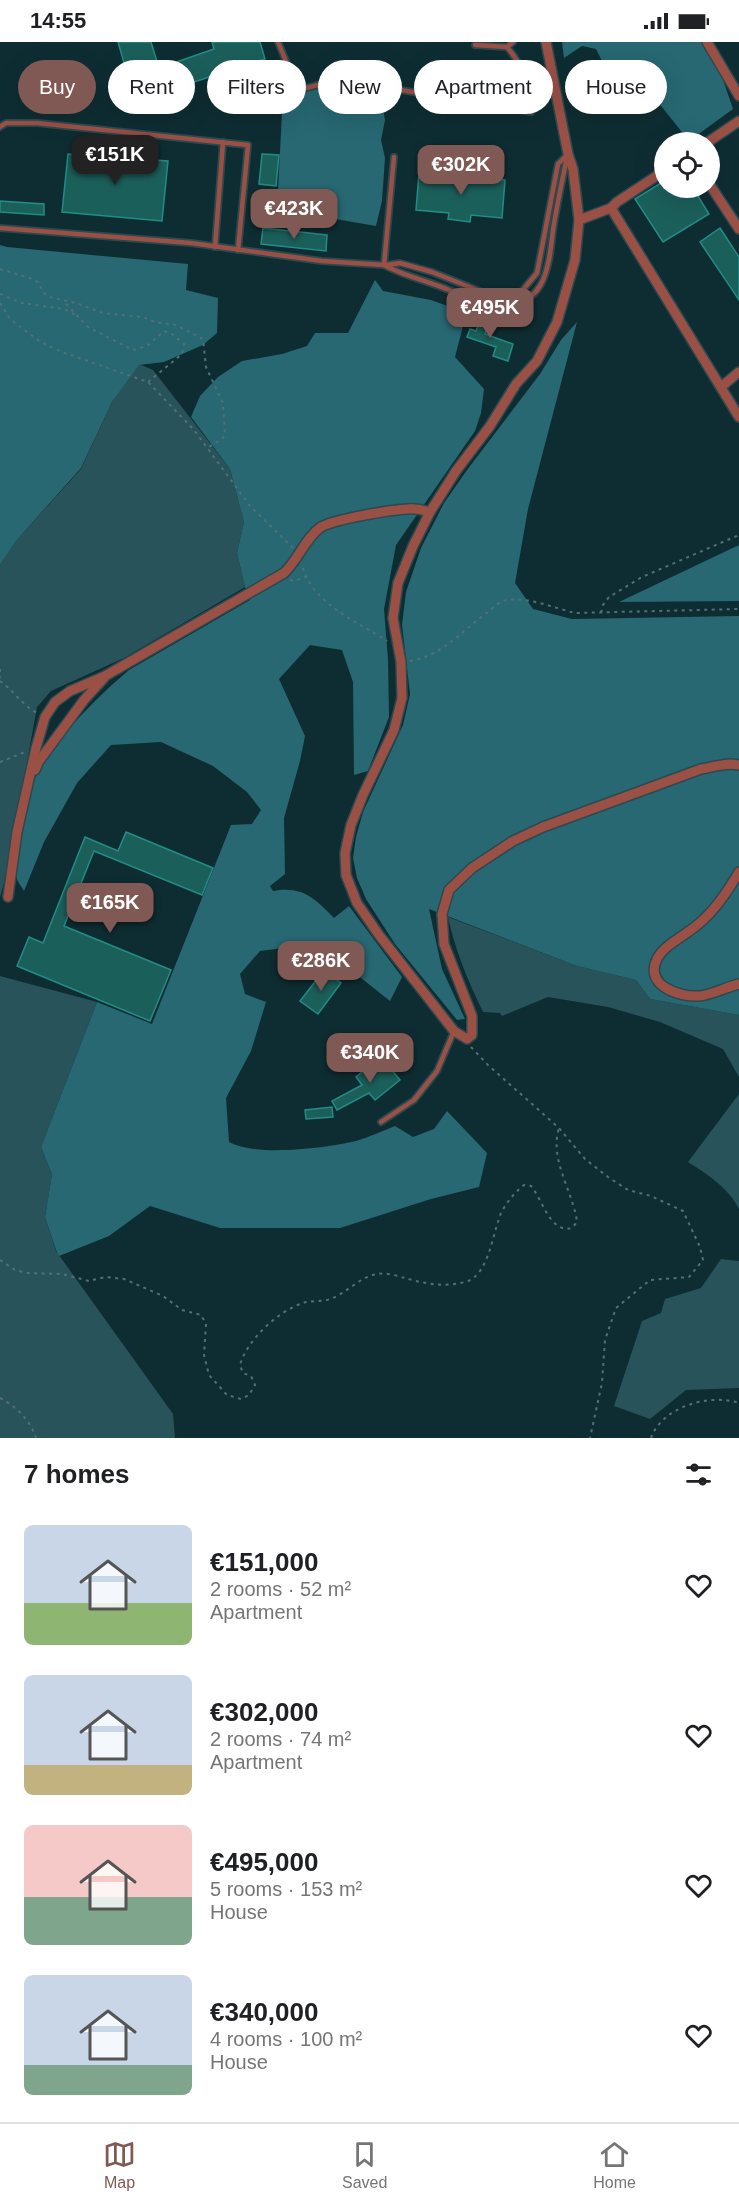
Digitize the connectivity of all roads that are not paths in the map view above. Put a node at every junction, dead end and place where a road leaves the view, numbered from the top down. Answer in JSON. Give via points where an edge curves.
{"nodes":[{"id":1,"x":278,"y":42,"type":"edge"},
{"id":2,"x":513,"y":42,"type":"edge"},
{"id":3,"x":546,"y":42,"type":"edge"},
{"id":4,"x":707,"y":42,"type":"edge"},
{"id":5,"x":475,"y":45,"type":"dead end"},
{"id":6,"x":507,"y":48,"type":"junction"},
{"id":7,"x":739,"y":96,"type":"edge"},
{"id":8,"x":739,"y":121,"type":"edge"},
{"id":9,"x":0,"y":127,"type":"edge"},
{"id":10,"x":720,"y":134,"type":"edge"},
{"id":11,"x":224,"y":142,"type":"junction"},
{"id":12,"x":568,"y":154,"type":"junction"},
{"id":13,"x":394,"y":157,"type":"dead end"},
{"id":14,"x":654,"y":178,"type":"edge"},
{"id":15,"x":719,"y":198,"type":"edge"},
{"id":16,"x":612,"y":208,"type":"junction"},
{"id":17,"x":579,"y":220,"type":"junction"},
{"id":18,"x":0,"y":228,"type":"edge"},
{"id":19,"x":739,"y":229,"type":"edge"},
{"id":20,"x":215,"y":247,"type":"junction"},
{"id":21,"x":238,"y":250,"type":"junction"},
{"id":22,"x":384,"y":265,"type":"junction"},
{"id":23,"x":492,"y":296,"type":"junction"},
{"id":24,"x":491,"y":304,"type":"junction"},
{"id":25,"x":739,"y":372,"type":"edge"},
{"id":26,"x":721,"y":387,"type":"junction"},
{"id":27,"x":739,"y":417,"type":"edge"},
{"id":28,"x":430,"y":512,"type":"junction"},
{"id":29,"x":105,"y":676,"type":"junction"},
{"id":30,"x":739,"y":765,"type":"edge"},
{"id":31,"x":29,"y":782,"type":"junction"},
{"id":32,"x":739,"y":872,"type":"edge"},
{"id":33,"x":8,"y":897,"type":"dead end"},
{"id":34,"x":739,"y":984,"type":"edge"},
{"id":35,"x":454,"y":1031,"type":"junction"},
{"id":36,"x":381,"y":1122,"type":"dead end"}],
"edges":[{"from":1,"to":6,"type":"lane","via":[[298,90],[369,69],[395,88],[531,112],[526,76]]},
{"from":2,"to":6,"type":"lane"},
{"from":3,"to":12,"type":"street"},
{"from":4,"to":7,"type":"street"},
{"from":5,"to":6,"type":"lane"},
{"from":8,"to":10,"type":"street"},
{"from":9,"to":11,"type":"lane","via":[[6,123],[37,123]]},
{"from":11,"to":20,"type":"lane"},
{"from":11,"to":21,"type":"lane","via":[[248,145]]},
{"from":12,"to":17,"type":"street"},
{"from":12,"to":23,"type":"lane","via":[[558,164],[537,273],[522,291],[511,296]]},
{"from":12,"to":24,"type":"lane","via":[[543,282],[520,302]]},
{"from":13,"to":22,"type":"lane"},
{"from":14,"to":16,"type":"street"},
{"from":15,"to":19,"type":"street"},
{"from":16,"to":17,"type":"street"},
{"from":16,"to":26,"type":"street"},
{"from":17,"to":28,"type":"street","via":[[574,260],[557,322],[537,361],[516,384]]},
{"from":18,"to":20,"type":"lane"},
{"from":20,"to":21,"type":"lane"},
{"from":21,"to":22,"type":"lane"},
{"from":22,"to":23,"type":"lane","via":[[400,263],[432,272]]},
{"from":22,"to":24,"type":"lane"},
{"from":23,"to":24,"type":"lane"},
{"from":25,"to":26,"type":"street"},
{"from":26,"to":27,"type":"street"},
{"from":28,"to":29,"type":"street","via":[[409,508],[322,527],[284,573]]},
{"from":28,"to":35,"type":"street","via":[[398,583],[393,618],[401,662],[402,698],[394,730],[351,825],[345,853],[346,875],[368,919]]},
{"from":29,"to":31,"type":"street","via":[[39,761]]},
{"from":29,"to":31,"type":"street","via":[[55,702],[45,717]]},
{"from":30,"to":35,"type":"street","via":[[701,770],[543,827],[472,868],[449,890],[442,914],[444,944],[472,1016],[472,1035],[467,1039]]},
{"from":31,"to":33,"type":"street"},
{"from":32,"to":34,"type":"street","via":[[714,909],[666,949],[653,970],[660,986],[687,995],[705,995]]},
{"from":35,"to":36,"type":"lane","via":[[436,1071],[414,1100]]}]}
